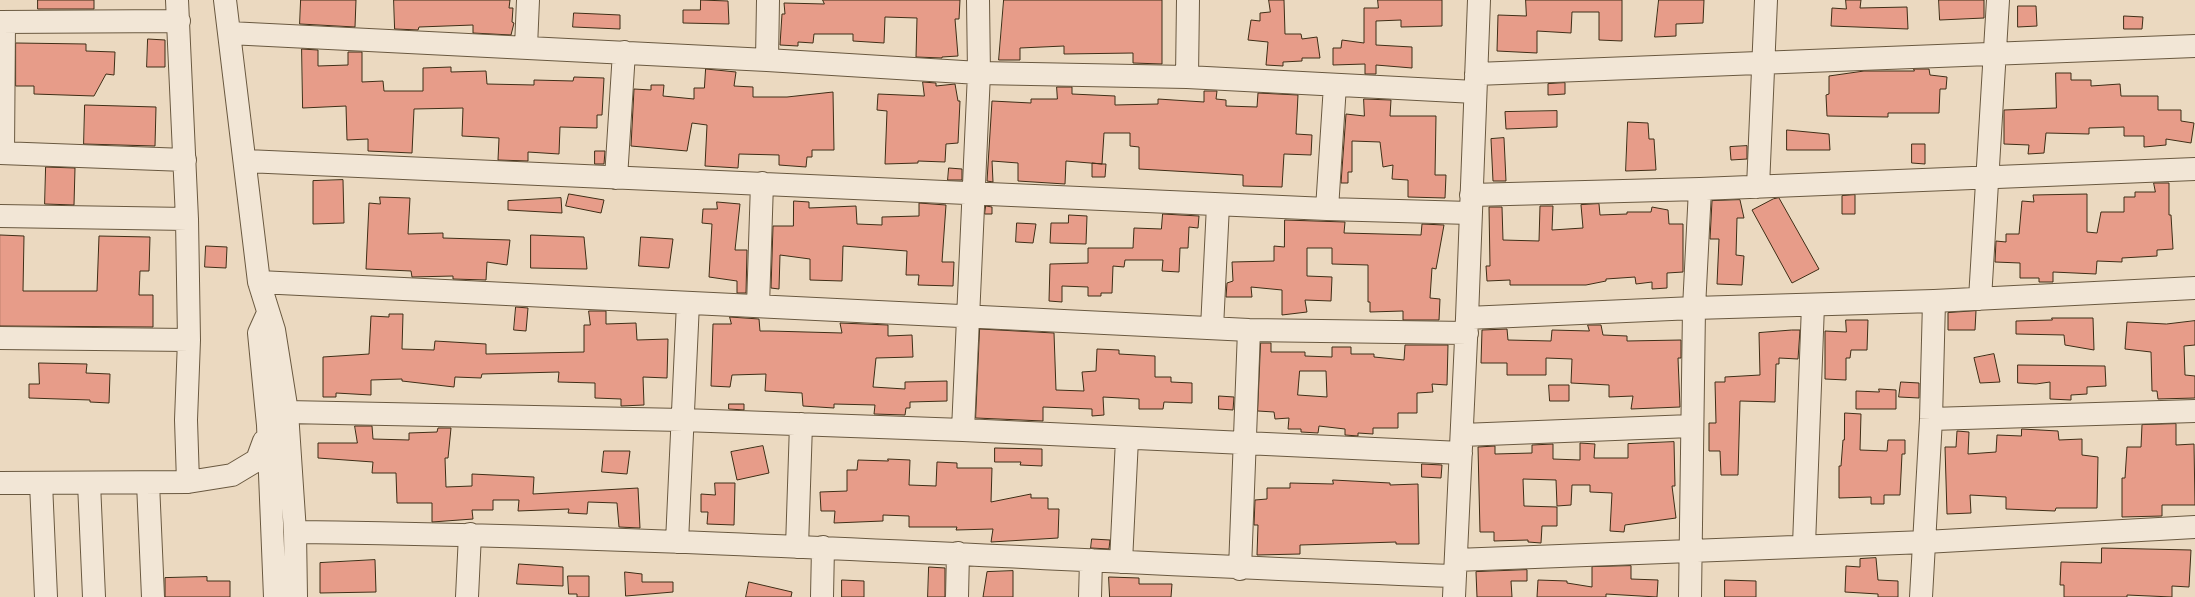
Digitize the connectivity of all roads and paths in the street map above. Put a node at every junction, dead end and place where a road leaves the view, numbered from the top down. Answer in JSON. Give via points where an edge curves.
{"nodes":[{"id":1,"x":177,"y":0,"type":"edge"},
{"id":2,"x":225,"y":0,"type":"edge"},
{"id":3,"x":528,"y":0,"type":"edge"},
{"id":4,"x":768,"y":0,"type":"edge"},
{"id":5,"x":978,"y":0,"type":"edge"},
{"id":6,"x":1188,"y":0,"type":"edge"},
{"id":7,"x":1479,"y":0,"type":"edge"},
{"id":8,"x":1766,"y":0,"type":"edge"},
{"id":9,"x":1998,"y":0,"type":"edge"},
{"id":10,"x":179,"y":21,"type":"junction"},
{"id":11,"x":2,"y":23,"type":"edge"},
{"id":12,"x":229,"y":33,"type":"junction"},
{"id":13,"x":2195,"y":46,"type":"edge"},
{"id":14,"x":526,"y":47,"type":"junction"},
{"id":15,"x":624,"y":52,"type":"junction"},
{"id":16,"x":1996,"y":54,"type":"junction"},
{"id":17,"x":767,"y":60,"type":"junction"},
{"id":18,"x":1764,"y":62,"type":"junction"},
{"id":19,"x":979,"y":73,"type":"junction"},
{"id":20,"x":1187,"y":77,"type":"junction"},
{"id":21,"x":1476,"y":83,"type":"junction"},
{"id":22,"x":1335,"y":85,"type":"junction"},
{"id":23,"x":2,"y":153,"type":"edge"},
{"id":24,"x":185,"y":160,"type":"junction"},
{"id":25,"x":246,"y":161,"type":"junction"},
{"id":26,"x":2195,"y":169,"type":"edge"},
{"id":27,"x":616,"y":178,"type":"junction"},
{"id":28,"x":1988,"y":178,"type":"junction"},
{"id":29,"x":762,"y":183,"type":"junction"},
{"id":30,"x":1758,"y":187,"type":"junction"},
{"id":31,"x":1700,"y":189,"type":"junction"},
{"id":32,"x":973,"y":194,"type":"junction"},
{"id":33,"x":1470,"y":204,"type":"junction"},
{"id":34,"x":1218,"y":205,"type":"junction"},
{"id":35,"x":1327,"y":209,"type":"junction"},
{"id":36,"x":0,"y":216,"type":"edge"},
{"id":37,"x":187,"y":219,"type":"junction"},
{"id":38,"x":259,"y":282,"type":"junction"},
{"id":39,"x":2195,"y":288,"type":"edge"},
{"id":40,"x":1980,"y":299,"type":"junction"},
{"id":41,"x":1934,"y":301,"type":"junction"},
{"id":42,"x":688,"y":303,"type":"junction"},
{"id":43,"x":1813,"y":305,"type":"junction"},
{"id":44,"x":758,"y":306,"type":"junction"},
{"id":45,"x":1694,"y":308,"type":"junction"},
{"id":46,"x":268,"y":313,"type":"junction"},
{"id":47,"x":968,"y":316,"type":"junction"},
{"id":48,"x":1467,"y":326,"type":"junction"},
{"id":49,"x":1212,"y":328,"type":"junction"},
{"id":50,"x":1249,"y":330,"type":"junction"},
{"id":51,"x":0,"y":338,"type":"edge"},
{"id":52,"x":189,"y":340,"type":"junction"},
{"id":53,"x":2195,"y":411,"type":"edge"},
{"id":54,"x":286,"y":412,"type":"junction"},
{"id":55,"x":1931,"y":419,"type":"junction"},
{"id":56,"x":683,"y":420,"type":"junction"},
{"id":57,"x":801,"y":424,"type":"junction"},
{"id":58,"x":1691,"y":426,"type":"junction"},
{"id":59,"x":963,"y":430,"type":"junction"},
{"id":60,"x":279,"y":438,"type":"junction"},
{"id":61,"x":1127,"y":439,"type":"junction"},
{"id":62,"x":1245,"y":444,"type":"junction"},
{"id":63,"x":1462,"y":444,"type":"junction"},
{"id":64,"x":188,"y":482,"type":"junction"},
{"id":65,"x":0,"y":483,"type":"edge"},
{"id":66,"x":41,"y":483,"type":"junction"},
{"id":67,"x":88,"y":483,"type":"junction"},
{"id":68,"x":148,"y":483,"type":"junction"},
{"id":69,"x":2195,"y":526,"type":"edge"},
{"id":70,"x":295,"y":532,"type":"junction"},
{"id":71,"x":470,"y":534,"type":"junction"},
{"id":72,"x":677,"y":542,"type":"junction"},
{"id":73,"x":1925,"y":542,"type":"junction"},
{"id":74,"x":1804,"y":545,"type":"junction"},
{"id":75,"x":797,"y":547,"type":"junction"},
{"id":76,"x":823,"y":548,"type":"junction"},
{"id":77,"x":1690,"y":552,"type":"junction"},
{"id":78,"x":958,"y":553,"type":"junction"},
{"id":79,"x":1091,"y":560,"type":"junction"},
{"id":80,"x":1121,"y":562,"type":"junction"},
{"id":81,"x":1240,"y":568,"type":"junction"},
{"id":82,"x":1455,"y":578,"type":"edge"},
{"id":83,"x":46,"y":597,"type":"edge"},
{"id":84,"x":94,"y":597,"type":"edge"},
{"id":85,"x":153,"y":597,"type":"edge"},
{"id":86,"x":275,"y":597,"type":"edge"},
{"id":87,"x":296,"y":597,"type":"edge"},
{"id":88,"x":467,"y":597,"type":"edge"},
{"id":89,"x":822,"y":597,"type":"edge"},
{"id":90,"x":957,"y":597,"type":"edge"},
{"id":91,"x":1090,"y":597,"type":"edge"},
{"id":92,"x":1690,"y":597,"type":"edge"},
{"id":93,"x":1921,"y":597,"type":"edge"}],
"edges":[{"from":1,"to":10,"type":"street"},
{"from":2,"to":12,"type":"street"},
{"from":3,"to":14,"type":"street"},
{"from":4,"to":17,"type":"street"},
{"from":5,"to":19,"type":"street"},
{"from":6,"to":20,"type":"street"},
{"from":7,"to":21,"type":"street"},
{"from":8,"to":18,"type":"street"},
{"from":9,"to":16,"type":"street"},
{"from":10,"to":11,"type":"street"},
{"from":10,"to":24,"type":"street"},
{"from":11,"to":23,"type":"street"},
{"from":12,"to":14,"type":"street"},
{"from":12,"to":25,"type":"street"},
{"from":13,"to":16,"type":"street"},
{"from":14,"to":15,"type":"street"},
{"from":15,"to":17,"type":"street"},
{"from":15,"to":27,"type":"street"},
{"from":16,"to":18,"type":"street"},
{"from":16,"to":28,"type":"street"},
{"from":17,"to":19,"type":"street"},
{"from":18,"to":21,"type":"street"},
{"from":18,"to":30,"type":"street"},
{"from":19,"to":20,"type":"street"},
{"from":19,"to":32,"type":"street"},
{"from":20,"to":22,"type":"street"},
{"from":21,"to":22,"type":"street"},
{"from":21,"to":33,"type":"street"},
{"from":22,"to":35,"type":"street"},
{"from":23,"to":24,"type":"street"},
{"from":24,"to":37,"type":"street"},
{"from":25,"to":27,"type":"street"},
{"from":25,"to":38,"type":"street"},
{"from":26,"to":28,"type":"street"},
{"from":27,"to":29,"type":"street"},
{"from":28,"to":30,"type":"street"},
{"from":28,"to":40,"type":"street"},
{"from":29,"to":32,"type":"street"},
{"from":29,"to":44,"type":"street"},
{"from":30,"to":31,"type":"street"},
{"from":31,"to":33,"type":"street"},
{"from":31,"to":45,"type":"street"},
{"from":32,"to":34,"type":"street"},
{"from":32,"to":47,"type":"street"},
{"from":33,"to":35,"type":"street"},
{"from":33,"to":48,"type":"street"},
{"from":34,"to":35,"type":"street"},
{"from":34,"to":49,"type":"street"},
{"from":36,"to":37,"type":"street"},
{"from":37,"to":52,"type":"street"},
{"from":38,"to":42,"type":"street"},
{"from":38,"to":46,"type":"street"},
{"from":39,"to":40,"type":"street"},
{"from":40,"to":41,"type":"street"},
{"from":41,"to":43,"type":"street"},
{"from":41,"to":55,"type":"street"},
{"from":42,"to":44,"type":"street"},
{"from":42,"to":56,"type":"street"},
{"from":43,"to":45,"type":"street"},
{"from":43,"to":74,"type":"street"},
{"from":44,"to":47,"type":"street"},
{"from":45,"to":48,"type":"street"},
{"from":45,"to":58,"type":"street"},
{"from":46,"to":54,"type":"street","via":[[274,330]]},
{"from":46,"to":60,"type":"street","via":[[259,333]]},
{"from":47,"to":49,"type":"street"},
{"from":47,"to":59,"type":"street"},
{"from":48,"to":50,"type":"street"},
{"from":48,"to":63,"type":"street"},
{"from":49,"to":50,"type":"street"},
{"from":50,"to":62,"type":"street"},
{"from":51,"to":52,"type":"street"},
{"from":52,"to":64,"type":"street","via":[[186,420]]},
{"from":53,"to":55,"type":"street"},
{"from":54,"to":56,"type":"street"},
{"from":54,"to":60,"type":"street"},
{"from":55,"to":73,"type":"street"},
{"from":56,"to":57,"type":"street"},
{"from":56,"to":72,"type":"street"},
{"from":57,"to":59,"type":"street"},
{"from":57,"to":75,"type":"street"},
{"from":58,"to":63,"type":"street"},
{"from":58,"to":77,"type":"street"},
{"from":59,"to":61,"type":"street"},
{"from":60,"to":64,"type":"street","via":[[264,441],[257,460],[232,475]]},
{"from":60,"to":70,"type":"street"},
{"from":60,"to":86,"type":"street"},
{"from":61,"to":62,"type":"street"},
{"from":61,"to":80,"type":"street"},
{"from":62,"to":63,"type":"street"},
{"from":62,"to":81,"type":"street"},
{"from":63,"to":82,"type":"street"},
{"from":64,"to":68,"type":"street"},
{"from":65,"to":66,"type":"street"},
{"from":66,"to":67,"type":"street"},
{"from":66,"to":83,"type":"street"},
{"from":67,"to":68,"type":"street"},
{"from":67,"to":84,"type":"street"},
{"from":68,"to":85,"type":"street"},
{"from":69,"to":73,"type":"street"},
{"from":70,"to":71,"type":"street"},
{"from":70,"to":87,"type":"street"},
{"from":71,"to":72,"type":"street"},
{"from":71,"to":88,"type":"street"},
{"from":72,"to":75,"type":"street"},
{"from":73,"to":74,"type":"street"},
{"from":73,"to":93,"type":"street"},
{"from":74,"to":77,"type":"street"},
{"from":75,"to":76,"type":"street"},
{"from":76,"to":78,"type":"street"},
{"from":76,"to":89,"type":"street"},
{"from":77,"to":82,"type":"street"},
{"from":77,"to":92,"type":"street"},
{"from":78,"to":79,"type":"street"},
{"from":78,"to":90,"type":"street"},
{"from":79,"to":80,"type":"street"},
{"from":79,"to":91,"type":"street"},
{"from":80,"to":81,"type":"street"},
{"from":81,"to":82,"type":"street"}]}
